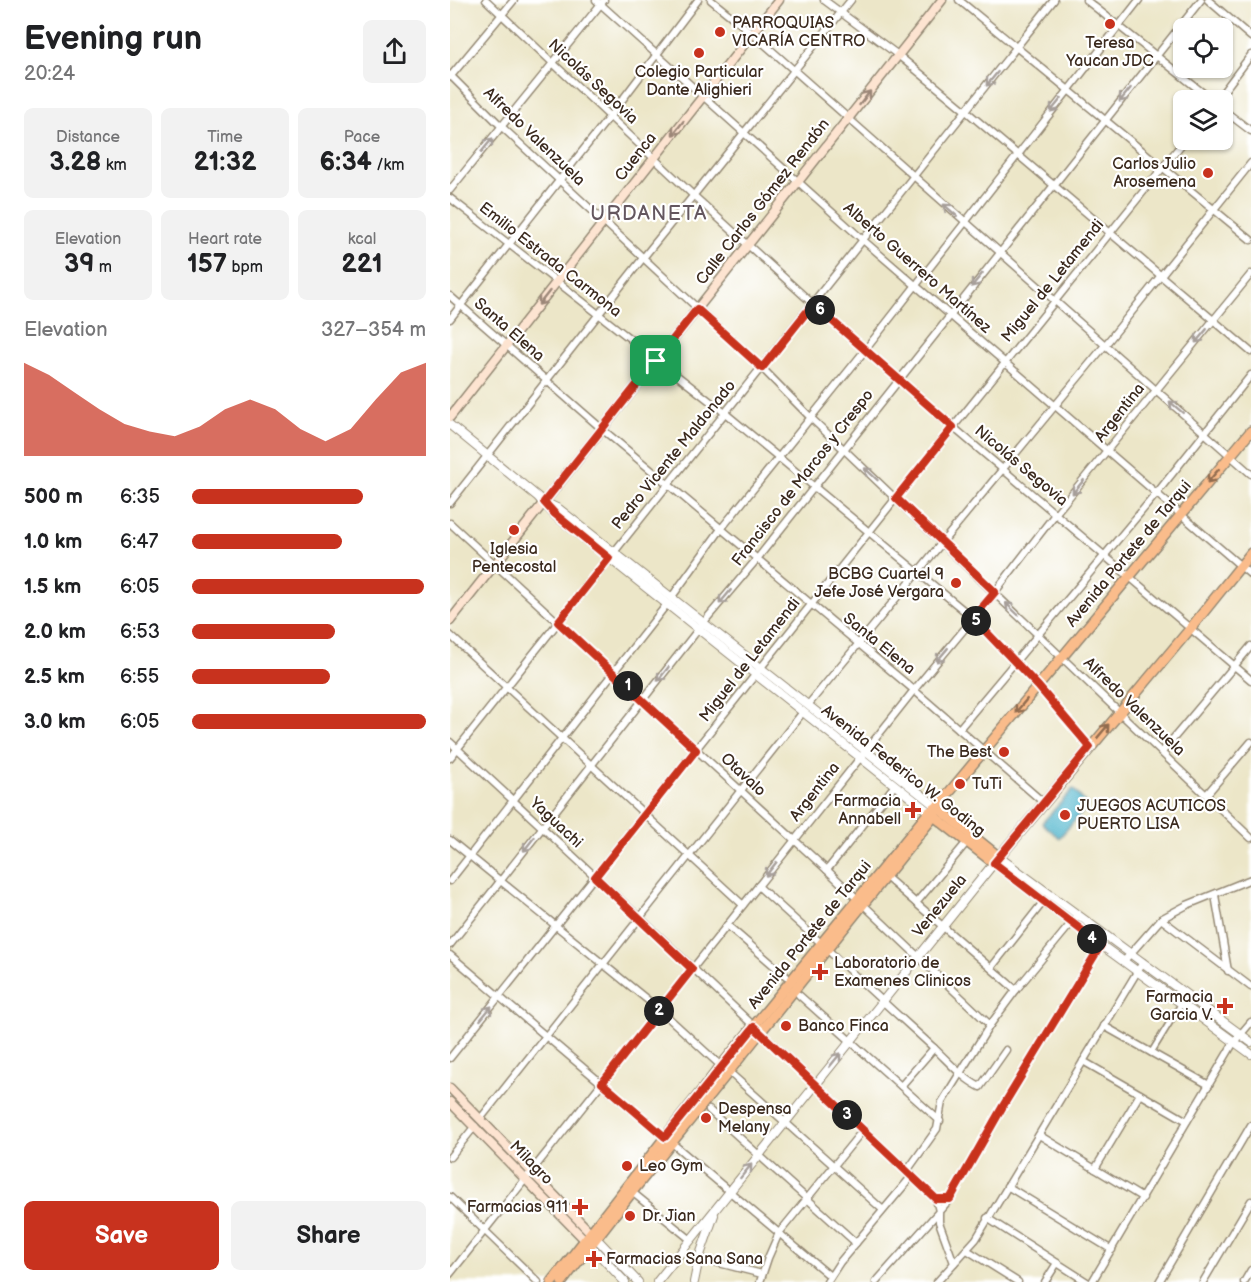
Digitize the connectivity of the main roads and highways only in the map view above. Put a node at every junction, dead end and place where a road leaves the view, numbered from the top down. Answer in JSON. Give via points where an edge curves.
{"nodes":[{"id":1,"x":779,"y":0,"type":"edge"},
{"id":2,"x":942,"y":0,"type":"edge"},
{"id":3,"x":450,"y":417,"type":"edge"},
{"id":4,"x":1251,"y":431,"type":"edge"},
{"id":5,"x":1251,"y":552,"type":"edge"},
{"id":6,"x":450,"y":621,"type":"edge"},
{"id":7,"x":933,"y":812,"type":"junction"},
{"id":8,"x":997,"y":860,"type":"junction"},
{"id":9,"x":861,"y":903,"type":"junction"},
{"id":10,"x":450,"y":1088,"type":"edge"},
{"id":11,"x":450,"y":1102,"type":"edge"},
{"id":12,"x":669,"y":1140,"type":"junction"},
{"id":13,"x":590,"y":1239,"type":"junction"},
{"id":14,"x":552,"y":1282,"type":"edge"},
{"id":15,"x":563,"y":1282,"type":"edge"}],
"edges":[{"from":1,"to":3,"type":"main road","name":"Cuenca","one_way":true},
{"from":6,"to":2,"type":"main road","name":"Calle Carlos Gómez Rendón","one_way":true},
{"from":4,"to":7,"type":"main road","name":"Avenida Portete de Tarqui","one_way":true},
{"from":8,"to":5,"type":"main road","name":"Venezuela","one_way":true},
{"from":7,"to":8,"type":"main road","name":"Avenida Federico W. Goding"},
{"from":7,"to":8,"type":"main road","name":"Avenida Federico W. Goding","via":[[967,842]]},
{"from":7,"to":9,"type":"main road","name":"Avenida Portete de Tarqui"},
{"from":7,"to":9,"type":"main road","name":"Avenida Portete de Tarqui","via":[[886,877]]},
{"from":9,"to":12,"type":"main road","name":"Avenida Portete de Tarqui"},
{"from":10,"to":13,"type":"main road","name":"Milagro","via":[[532,1170]]},
{"from":11,"to":13,"type":"main road","name":"Milagro"},
{"from":12,"to":13,"type":"main road","name":"Avenida Portete de Tarqui"},
{"from":12,"to":13,"type":"main road","name":"Avenida Portete de Tarqui","via":[[632,1192]]},
{"from":13,"to":14,"type":"main road","name":"Avenida Portete de Tarqui"},
{"from":13,"to":15,"type":"main road","name":"Avenida Portete de Tarqui"}]}
